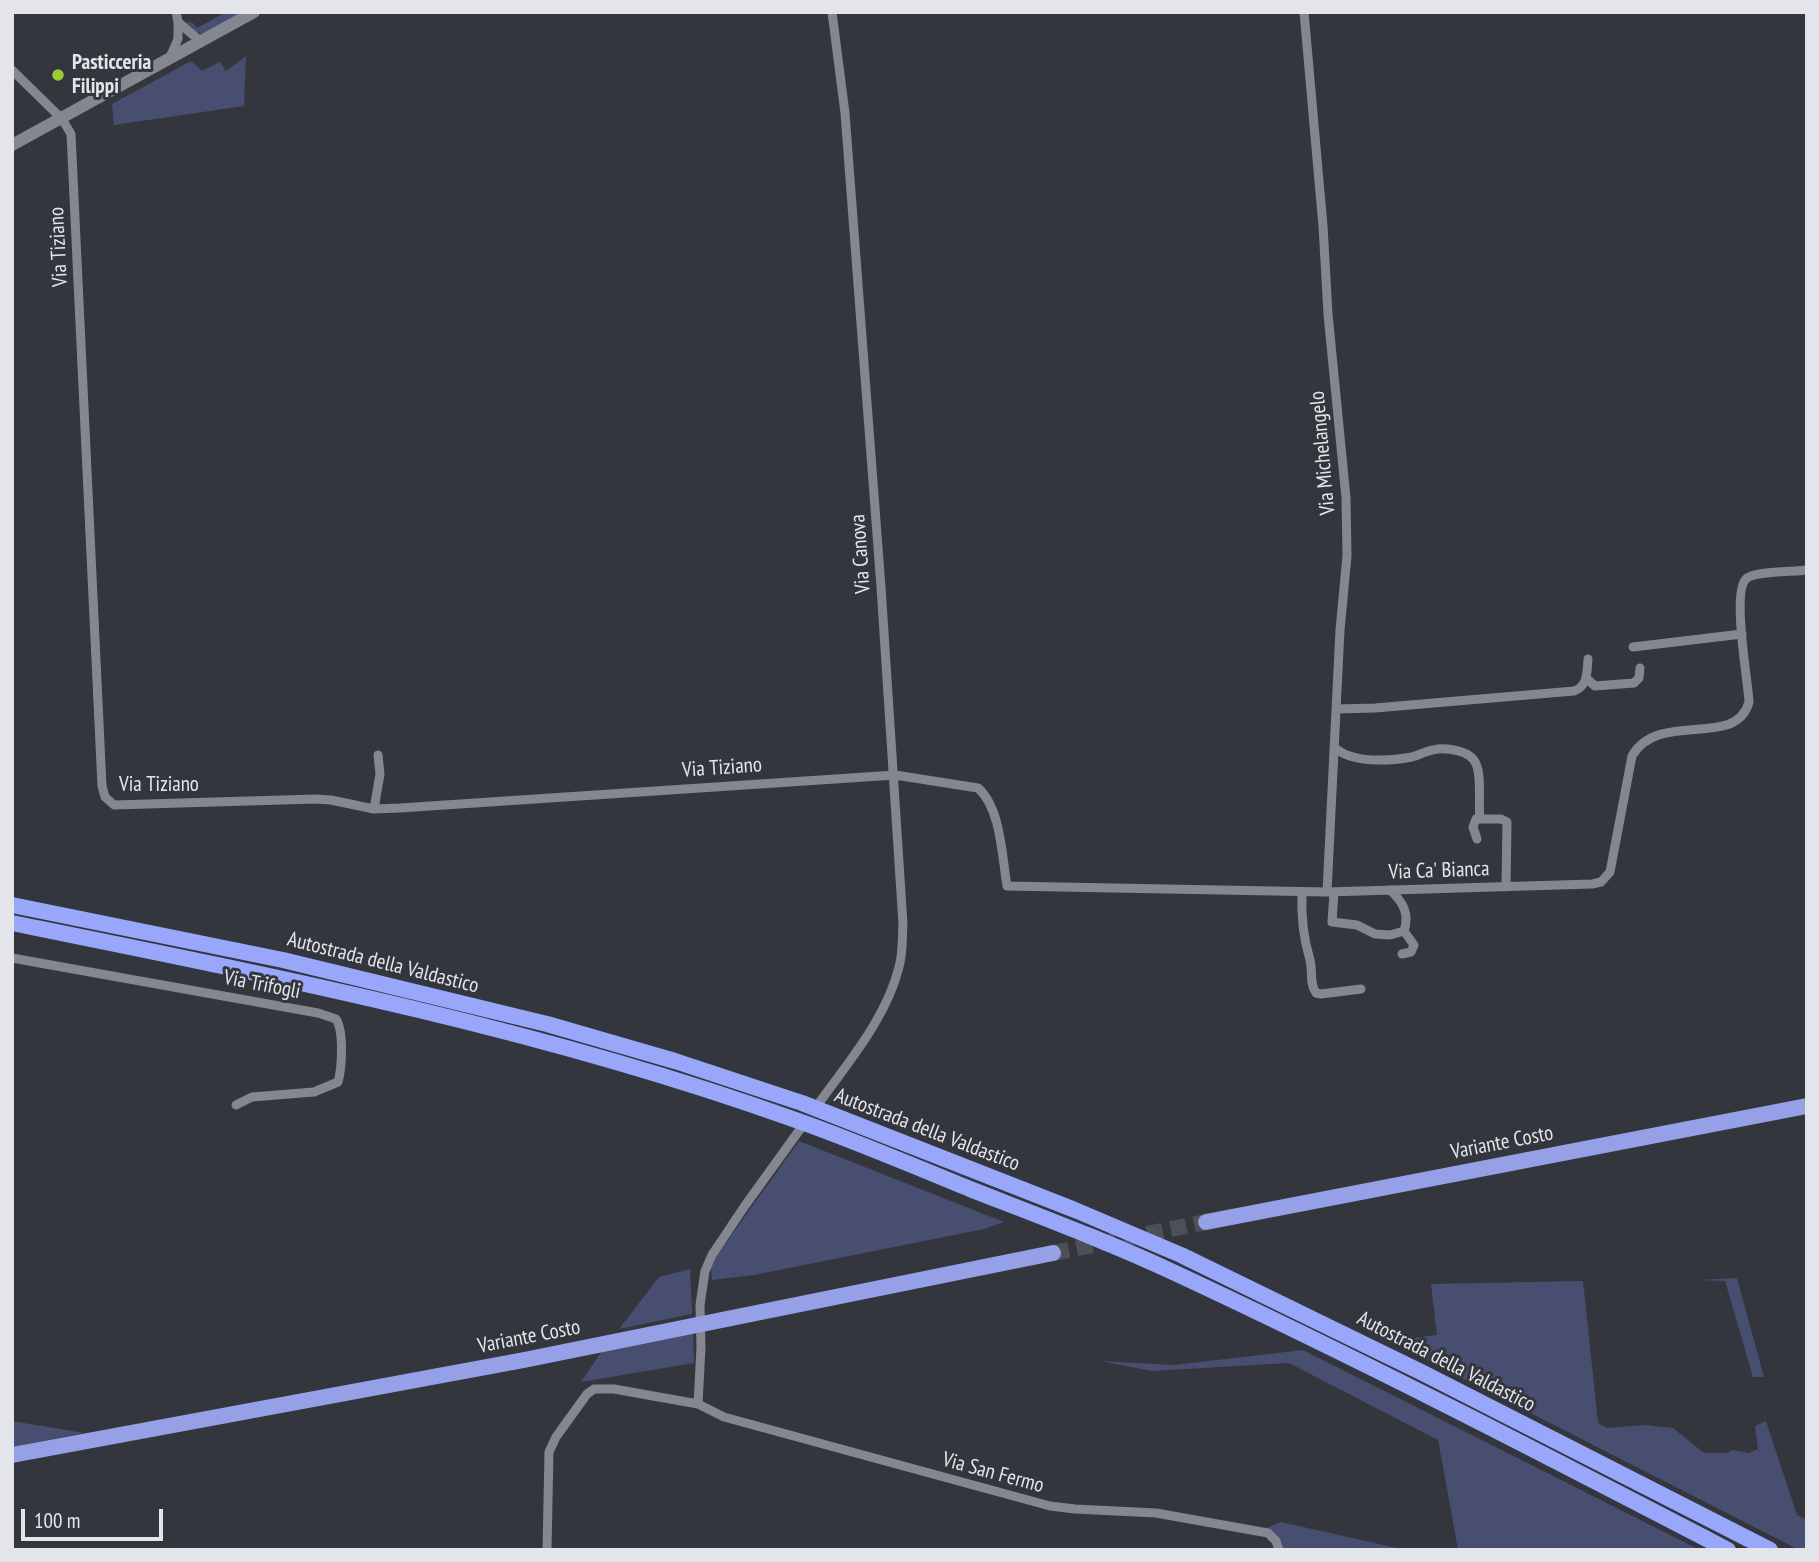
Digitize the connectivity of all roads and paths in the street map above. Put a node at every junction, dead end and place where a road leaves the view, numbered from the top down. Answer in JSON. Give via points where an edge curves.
{"nodes":[{"id":1,"x":254,"y":12,"type":"edge"},
{"id":2,"x":832,"y":12,"type":"edge"},
{"id":3,"x":1304,"y":12,"type":"edge"},
{"id":4,"x":177,"y":17,"type":"edge"},
{"id":5,"x":200,"y":41,"type":"junction"},
{"id":6,"x":170,"y":57,"type":"junction"},
{"id":7,"x":12,"y":70,"type":"edge"},
{"id":8,"x":62,"y":119,"type":"junction"},
{"id":9,"x":12,"y":145,"type":"edge"},
{"id":10,"x":1807,"y":570,"type":"edge"},
{"id":11,"x":1742,"y":634,"type":"junction"},
{"id":12,"x":1633,"y":647,"type":"dead end"},
{"id":13,"x":1588,"y":659,"type":"dead end"},
{"id":14,"x":1640,"y":668,"type":"dead end"},
{"id":15,"x":1587,"y":679,"type":"junction"},
{"id":16,"x":1337,"y":709,"type":"junction"},
{"id":17,"x":1334,"y":747,"type":"junction"},
{"id":18,"x":378,"y":755,"type":"dead end"},
{"id":19,"x":895,"y":775,"type":"junction"},
{"id":20,"x":374,"y":809,"type":"junction"},
{"id":21,"x":1480,"y":818,"type":"junction"},
{"id":22,"x":1476,"y":839,"type":"dead end"},
{"id":23,"x":1506,"y":887,"type":"junction"},
{"id":24,"x":1390,"y":890,"type":"junction"},
{"id":25,"x":1302,"y":892,"type":"junction"},
{"id":26,"x":1330,"y":892,"type":"junction"},
{"id":27,"x":12,"y":905,"type":"edge"},
{"id":28,"x":12,"y":923,"type":"edge"},
{"id":29,"x":1405,"y":932,"type":"junction"},
{"id":30,"x":1402,"y":954,"type":"dead end"},
{"id":31,"x":12,"y":958,"type":"edge"},
{"id":32,"x":1361,"y":989,"type":"dead end"},
{"id":33,"x":236,"y":1105,"type":"dead end"},
{"id":34,"x":1807,"y":1106,"type":"edge"},
{"id":35,"x":1206,"y":1222,"type":"tunnel mouth"},
{"id":36,"x":1053,"y":1253,"type":"tunnel mouth"},
{"id":37,"x":698,"y":1405,"type":"junction"},
{"id":38,"x":12,"y":1455,"type":"edge"},
{"id":39,"x":547,"y":1550,"type":"edge"},
{"id":40,"x":1279,"y":1550,"type":"edge"},
{"id":41,"x":1728,"y":1550,"type":"edge"},
{"id":42,"x":1770,"y":1550,"type":"edge"}],
"edges":[{"from":1,"to":5,"type":"main road"},
{"from":2,"to":19,"type":"street","name":"Via Canova","via":[[846,127]]},
{"from":3,"to":16,"type":"street","name":"Via Michelangelo","via":[[1346,498]]},
{"from":4,"to":5,"type":"street"},
{"from":4,"to":6,"type":"street","via":[[178,39]]},
{"from":5,"to":6,"type":"main road"},
{"from":6,"to":8,"type":"main road"},
{"from":7,"to":8,"type":"street"},
{"from":8,"to":9,"type":"main road"},
{"from":8,"to":20,"type":"street","name":"Via Tiziano","via":[[71,134],[105,797],[114,805],[127,806],[331,800]]},
{"from":10,"to":11,"type":"street","name":"Via Ca' Bianca","via":[[1746,578],[1739,593]]},
{"from":11,"to":12,"type":"street"},
{"from":11,"to":23,"type":"street","name":"Via Ca' Bianca","via":[[1749,702],[1745,714],[1735,723],[1657,734],[1637,748],[1606,878],[1592,884]]},
{"from":13,"to":15,"type":"street"},
{"from":14,"to":15,"type":"street","via":[[1634,683],[1595,685]]},
{"from":15,"to":16,"type":"street","via":[[1581,687],[1568,691]]},
{"from":16,"to":17,"type":"street","name":"Via Michelangelo"},
{"from":17,"to":21,"type":"street","via":[[1347,756],[1372,759],[1412,757],[1441,749],[1471,757],[1478,767]]},
{"from":17,"to":26,"type":"street","name":"Via Michelangelo"},
{"from":18,"to":20,"type":"street"},
{"from":19,"to":20,"type":"street","name":"Via Tiziano"},
{"from":19,"to":25,"type":"street","name":"Via Ca' Bianca","via":[[978,788],[995,819],[1007,886]]},
{"from":19,"to":37,"type":"street","name":"Via Canova","via":[[904,924],[900,966],[878,1018],[712,1255],[700,1305]]},
{"from":21,"to":22,"type":"street","via":[[1473,822]]},
{"from":21,"to":23,"type":"street","via":[[1507,822]]},
{"from":23,"to":24,"type":"street","name":"Via Ca' Bianca"},
{"from":24,"to":26,"type":"street","name":"Via Ca' Bianca"},
{"from":24,"to":29,"type":"street","via":[[1407,913]]},
{"from":25,"to":26,"type":"street","name":"Via Ca' Bianca"},
{"from":25,"to":32,"type":"street","via":[[1312,988],[1321,994]]},
{"from":26,"to":29,"type":"street","name":"Via Michelangelo","via":[[1332,922],[1357,925],[1374,934]]},
{"from":27,"to":42,"type":"highway","name":"Autostrada della Valdastico","via":[[283,960],[547,1024],[802,1103],[1181,1255]]},
{"from":28,"to":41,"type":"highway","name":"Autostrada della Valdastico","via":[[283,978],[530,1037],[792,1118],[1171,1270],[1389,1375]]},
{"from":29,"to":30,"type":"street","via":[[1414,945],[1411,952]]},
{"from":31,"to":33,"type":"street","name":"Via Trifogli","via":[[318,1013],[339,1023],[338,1082],[314,1092],[252,1097]]},
{"from":34,"to":35,"type":"highway","name":"Variante Costo"},
{"from":36,"to":38,"type":"highway","name":"Variante Costo","via":[[511,1362]]},
{"from":37,"to":39,"type":"street","name":"Via San Fermo","via":[[614,1389],[594,1389],[587,1394],[549,1452]]},
{"from":37,"to":40,"type":"street","name":"Via San Fermo","via":[[724,1417],[1050,1506],[1156,1513],[1268,1534]]}]}
